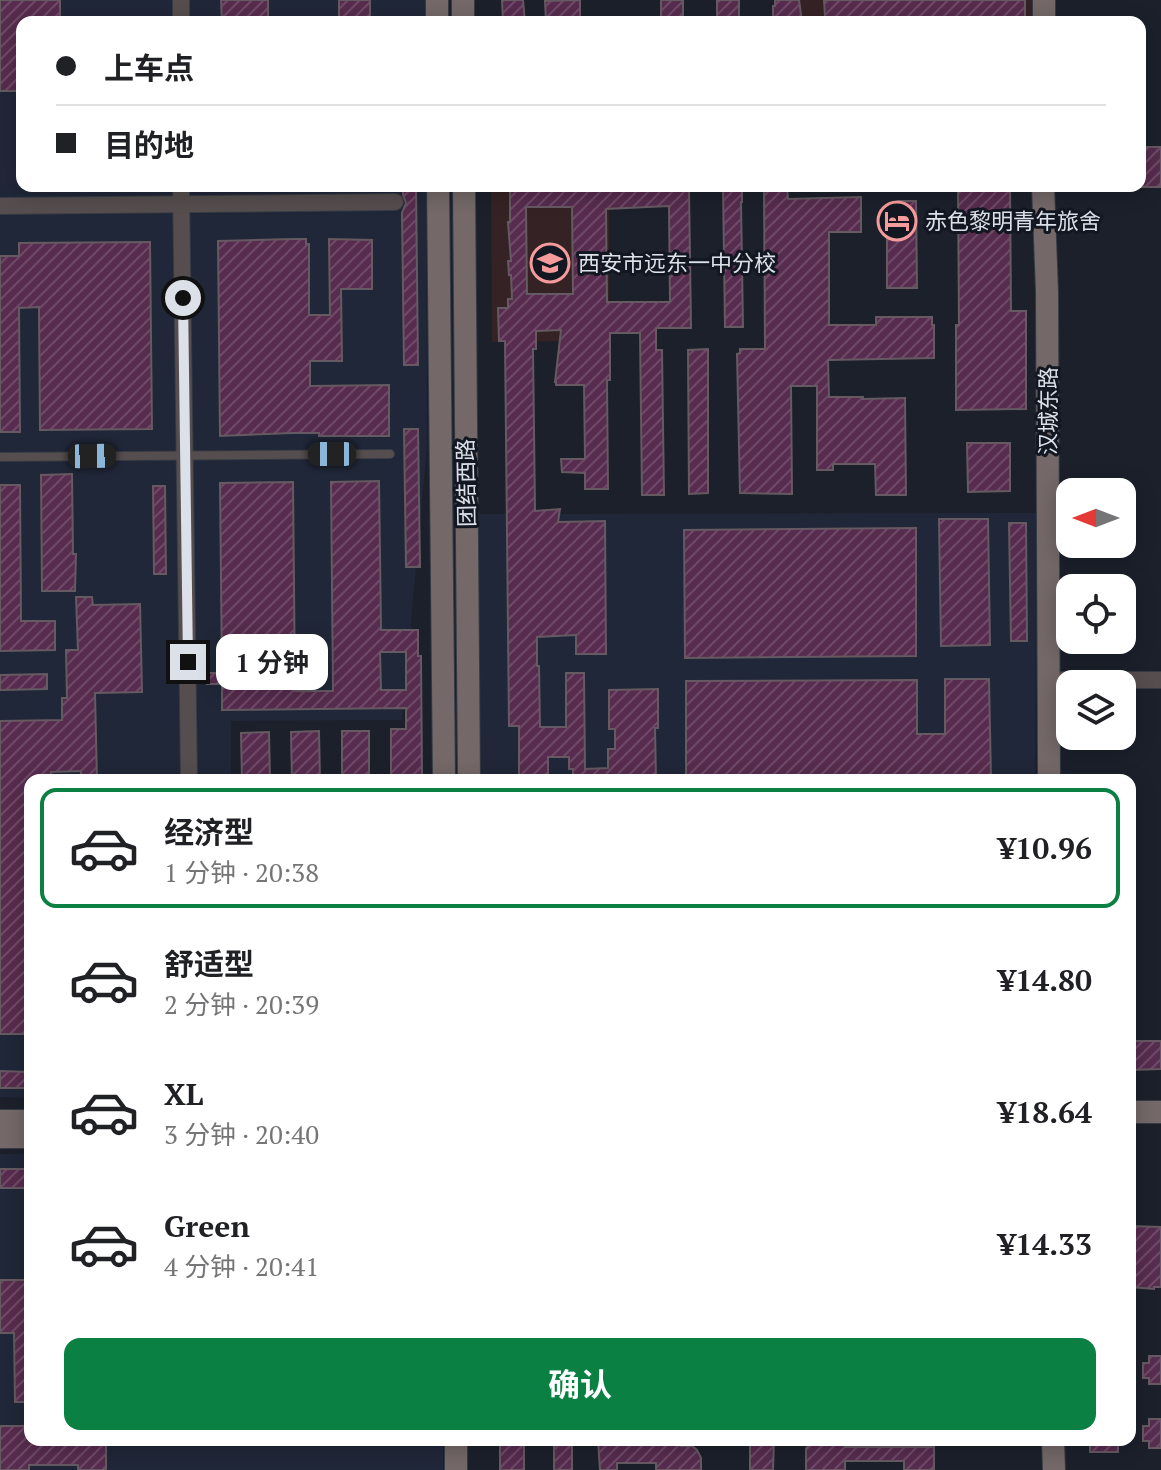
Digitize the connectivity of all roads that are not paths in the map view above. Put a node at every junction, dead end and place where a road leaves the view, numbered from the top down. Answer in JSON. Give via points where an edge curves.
{"nodes":[{"id":1,"x":181,"y":192,"type":"edge"},
{"id":2,"x":438,"y":192,"type":"edge"},
{"id":3,"x":464,"y":192,"type":"edge"},
{"id":4,"x":1043,"y":192,"type":"edge"},
{"id":5,"x":395,"y":202,"type":"dead end"},
{"id":6,"x":181,"y":204,"type":"junction"},
{"id":7,"x":0,"y":206,"type":"edge"},
{"id":8,"x":390,"y":454,"type":"dead end"},
{"id":9,"x":185,"y":455,"type":"junction"},
{"id":10,"x":0,"y":457,"type":"edge"},
{"id":11,"x":1049,"y":680,"type":"junction"},
{"id":12,"x":1161,"y":680,"type":"edge"},
{"id":13,"x":189,"y":774,"type":"edge"},
{"id":14,"x":444,"y":774,"type":"edge"},
{"id":15,"x":469,"y":774,"type":"edge"},
{"id":16,"x":1049,"y":774,"type":"edge"},
{"id":17,"x":1136,"y":1112,"type":"edge"},
{"id":18,"x":1161,"y":1112,"type":"edge"},
{"id":19,"x":0,"y":1121,"type":"edge"},
{"id":20,"x":24,"y":1121,"type":"edge"},
{"id":21,"x":1136,"y":1126,"type":"edge"},
{"id":22,"x":1161,"y":1126,"type":"edge"},
{"id":23,"x":0,"y":1137,"type":"edge"},
{"id":24,"x":24,"y":1137,"type":"edge"},
{"id":25,"x":456,"y":1446,"type":"edge"},
{"id":26,"x":1053,"y":1446,"type":"edge"},
{"id":27,"x":456,"y":1470,"type":"edge"},
{"id":28,"x":1054,"y":1470,"type":"edge"}],
"edges":[{"from":1,"to":6,"type":"street"},
{"from":2,"to":14,"type":"street","name":"团结西路"},
{"from":3,"to":15,"type":"street","name":"团结西路"},
{"from":4,"to":11,"type":"street","name":"汉城东路"},
{"from":5,"to":6,"type":"street"},
{"from":6,"to":7,"type":"street"},
{"from":6,"to":9,"type":"street"},
{"from":8,"to":9,"type":"lane"},
{"from":9,"to":10,"type":"lane"},
{"from":9,"to":13,"type":"street"},
{"from":11,"to":12,"type":"street"},
{"from":11,"to":16,"type":"street","name":"汉城东路"},
{"from":17,"to":18,"type":"street"},
{"from":19,"to":20,"type":"street"},
{"from":21,"to":22,"type":"street"},
{"from":23,"to":24,"type":"street"},
{"from":25,"to":27,"type":"street"},
{"from":26,"to":28,"type":"street"}]}
